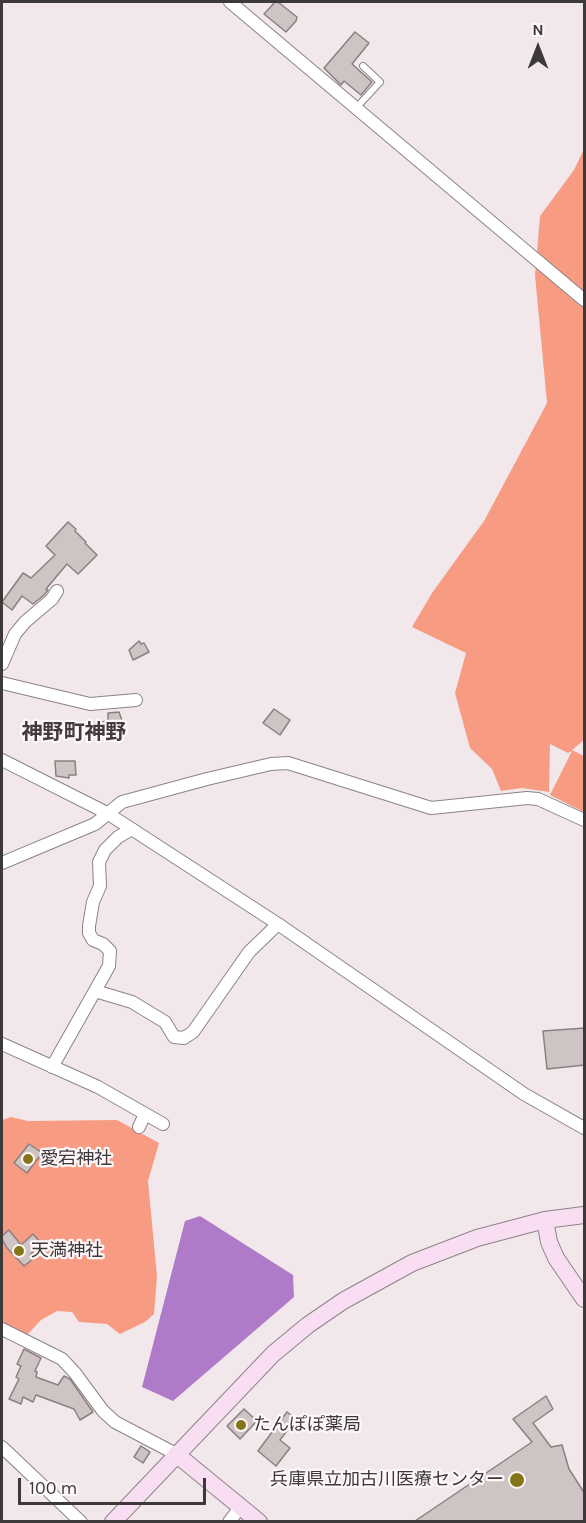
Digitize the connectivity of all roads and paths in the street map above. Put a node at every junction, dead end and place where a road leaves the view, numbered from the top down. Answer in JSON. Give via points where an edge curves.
{"nodes":[{"id":1,"x":230,"y":2,"type":"edge"},
{"id":2,"x":363,"y":66,"type":"dead end"},
{"id":3,"x":356,"y":108,"type":"junction"},
{"id":4,"x":585,"y":300,"type":"edge"},
{"id":5,"x":57,"y":591,"type":"dead end"},
{"id":6,"x":2,"y":664,"type":"edge"},
{"id":7,"x":2,"y":683,"type":"edge"},
{"id":8,"x":136,"y":700,"type":"dead end"},
{"id":9,"x":2,"y":758,"type":"edge"},
{"id":10,"x":107,"y":813,"type":"junction"},
{"id":11,"x":585,"y":820,"type":"edge"},
{"id":12,"x":132,"y":829,"type":"junction"},
{"id":13,"x":2,"y":863,"type":"edge"},
{"id":14,"x":278,"y":924,"type":"junction"},
{"id":15,"x":95,"y":991,"type":"junction"},
{"id":16,"x":2,"y":1044,"type":"edge"},
{"id":17,"x":52,"y":1067,"type":"junction"},
{"id":18,"x":145,"y":1114,"type":"junction"},
{"id":19,"x":163,"y":1124,"type":"dead end"},
{"id":20,"x":139,"y":1127,"type":"dead end"},
{"id":21,"x":585,"y":1128,"type":"edge"},
{"id":22,"x":585,"y":1215,"type":"edge"},
{"id":23,"x":545,"y":1220,"type":"junction"},
{"id":24,"x":585,"y":1299,"type":"edge"},
{"id":25,"x":2,"y":1329,"type":"edge"},
{"id":26,"x":2,"y":1447,"type":"edge"},
{"id":27,"x":176,"y":1454,"type":"junction"},
{"id":28,"x":241,"y":1506,"type":"junction"},
{"id":29,"x":81,"y":1521,"type":"edge"},
{"id":30,"x":113,"y":1521,"type":"edge"},
{"id":31,"x":229,"y":1521,"type":"edge"},
{"id":32,"x":259,"y":1521,"type":"edge"}],
"edges":[{"from":1,"to":3,"type":"street"},
{"from":2,"to":3,"type":"lane","via":[[380,81]]},
{"from":3,"to":4,"type":"street"},
{"from":5,"to":6,"type":"street","via":[[15,634]]},
{"from":7,"to":8,"type":"street","via":[[90,704]]},
{"from":9,"to":10,"type":"street"},
{"from":10,"to":11,"type":"street","via":[[122,802],[288,763],[431,808],[526,798],[538,799]]},
{"from":10,"to":12,"type":"street"},
{"from":10,"to":13,"type":"street","via":[[95,824]]},
{"from":12,"to":14,"type":"street"},
{"from":12,"to":15,"type":"street","via":[[105,849],[99,862],[100,886],[88,933],[110,951],[111,958]]},
{"from":14,"to":15,"type":"street","via":[[249,952],[193,1032],[184,1038],[174,1037],[165,1022],[132,1002]]},
{"from":14,"to":21,"type":"street","via":[[524,1094]]},
{"from":15,"to":17,"type":"street"},
{"from":16,"to":17,"type":"street"},
{"from":17,"to":18,"type":"street"},
{"from":18,"to":19,"type":"street"},
{"from":18,"to":20,"type":"street"},
{"from":22,"to":23,"type":"street"},
{"from":23,"to":24,"type":"street","via":[[556,1258]]},
{"from":23,"to":27,"type":"street","via":[[443,1250],[343,1301],[273,1354]]},
{"from":25,"to":27,"type":"street","via":[[62,1359],[115,1422]]},
{"from":26,"to":29,"type":"street"},
{"from":27,"to":28,"type":"street"},
{"from":27,"to":30,"type":"street"},
{"from":28,"to":31,"type":"street"},
{"from":28,"to":32,"type":"street"}]}
